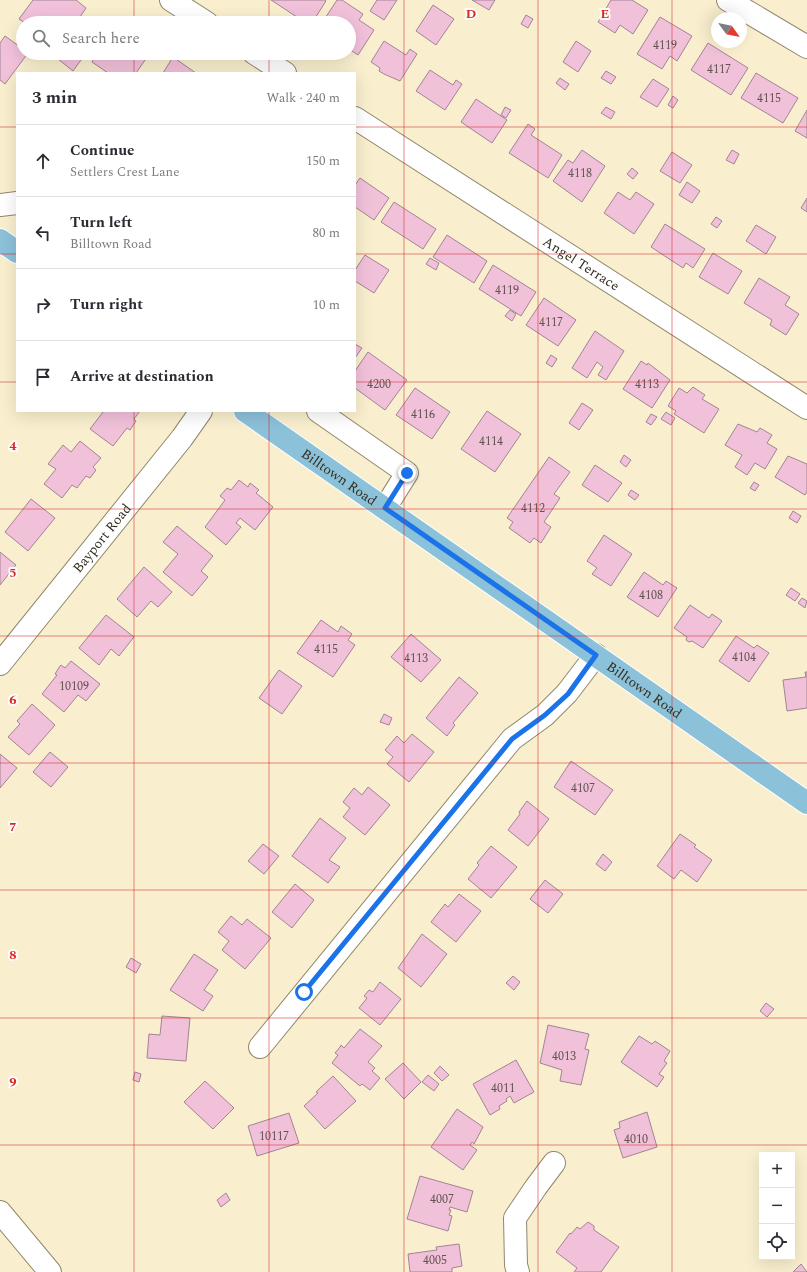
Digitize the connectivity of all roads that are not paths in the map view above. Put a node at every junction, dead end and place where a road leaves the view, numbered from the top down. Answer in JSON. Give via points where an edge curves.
{"nodes":[{"id":1,"x":171,"y":0,"type":"edge"},
{"id":2,"x":728,"y":0,"type":"edge"},
{"id":3,"x":196,"y":16,"type":"edge"},
{"id":4,"x":807,"y":47,"type":"edge"},
{"id":5,"x":265,"y":60,"type":"edge"},
{"id":6,"x":283,"y":72,"type":"edge"},
{"id":7,"x":356,"y":119,"type":"edge"},
{"id":8,"x":16,"y":203,"type":"edge"},
{"id":9,"x":0,"y":205,"type":"edge"},
{"id":10,"x":0,"y":240,"type":"edge"},
{"id":11,"x":16,"y":251,"type":"edge"},
{"id":12,"x":807,"y":408,"type":"edge"},
{"id":13,"x":200,"y":412,"type":"edge"},
{"id":14,"x":246,"y":412,"type":"edge"},
{"id":15,"x":319,"y":412,"type":"edge"},
{"id":16,"x":385,"y":508,"type":"junction"},
{"id":17,"x":596,"y":655,"type":"junction"},
{"id":18,"x":0,"y":664,"type":"edge"},
{"id":19,"x":807,"y":803,"type":"edge"},
{"id":20,"x":260,"y":1047,"type":"dead end"},
{"id":21,"x":554,"y":1163,"type":"dead end"},
{"id":22,"x":0,"y":1212,"type":"edge"},
{"id":23,"x":50,"y":1272,"type":"edge"},
{"id":24,"x":518,"y":1272,"type":"edge"}],
"edges":[{"from":1,"to":3,"type":"street"},
{"from":2,"to":4,"type":"street"},
{"from":5,"to":6,"type":"street"},
{"from":7,"to":12,"type":"street","name":"Angel Terrace"},
{"from":8,"to":9,"type":"street"},
{"from":10,"to":11,"type":"main road"},
{"from":13,"to":18,"type":"street","name":"Bayport Road"},
{"from":14,"to":16,"type":"main road","name":"Billtown Road"},
{"from":15,"to":16,"type":"street","via":[[407,473]]},
{"from":16,"to":17,"type":"main road","name":"Billtown Road"},
{"from":17,"to":19,"type":"main road","name":"Billtown Road"},
{"from":17,"to":20,"type":"street","via":[[568,694],[512,739]]},
{"from":21,"to":24,"type":"street","via":[[515,1218]]},
{"from":22,"to":23,"type":"street"}]}
